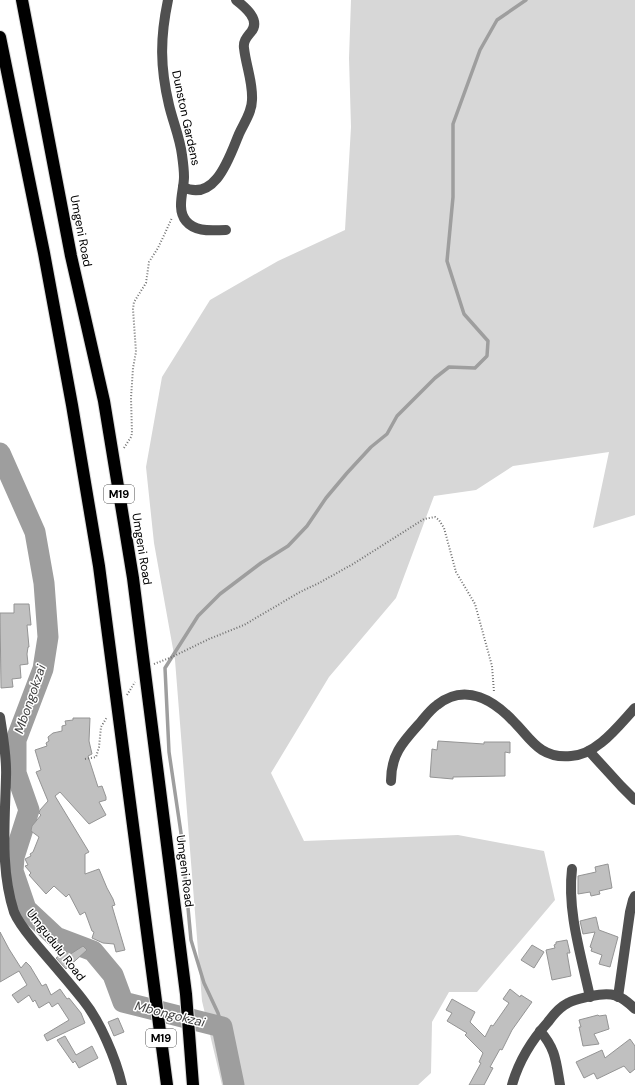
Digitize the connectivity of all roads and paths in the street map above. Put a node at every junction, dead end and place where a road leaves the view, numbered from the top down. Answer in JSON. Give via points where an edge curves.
{"nodes":[{"id":1,"x":22,"y":0,"type":"edge"},
{"id":2,"x":168,"y":0,"type":"edge"},
{"id":3,"x":236,"y":0,"type":"edge"},
{"id":4,"x":0,"y":37,"type":"edge"},
{"id":5,"x":183,"y":187,"type":"junction"},
{"id":6,"x":174,"y":216,"type":"dead end"},
{"id":7,"x":226,"y":230,"type":"dead end"},
{"id":8,"x":122,"y":449,"type":"dead end"},
{"id":9,"x":172,"y":658,"type":"dead end"},
{"id":10,"x":493,"y":703,"type":"junction"},
{"id":11,"x":635,"y":708,"type":"edge"},
{"id":12,"x":0,"y":717,"type":"edge"},
{"id":13,"x":2,"y":739,"type":"edge"},
{"id":14,"x":589,"y":751,"type":"junction"},
{"id":15,"x":391,"y":781,"type":"dead end"},
{"id":16,"x":3,"y":790,"type":"edge"},
{"id":17,"x":635,"y":800,"type":"edge"},
{"id":18,"x":572,"y":869,"type":"dead end"},
{"id":19,"x":635,"y":896,"type":"edge"},
{"id":20,"x":618,"y":996,"type":"junction"},
{"id":21,"x":590,"y":997,"type":"junction"},
{"id":22,"x":635,"y":1009,"type":"edge"},
{"id":23,"x":540,"y":1031,"type":"junction"},
{"id":24,"x":122,"y":1085,"type":"edge"},
{"id":25,"x":167,"y":1085,"type":"edge"},
{"id":26,"x":193,"y":1085,"type":"edge"},
{"id":27,"x":512,"y":1085,"type":"edge"},
{"id":28,"x":560,"y":1085,"type":"edge"}],
"edges":[{"from":1,"to":26,"type":"highway","name":"Umgeni Road","number":"M19","via":[[72,256],[104,401],[133,578],[186,994]]},
{"from":2,"to":5,"type":"street","name":"Dunston Gardens","via":[[161,52],[168,100],[182,154]]},
{"from":3,"to":5,"type":"street","via":[[247,8],[252,16],[253,28],[246,38],[244,47],[252,87],[252,103],[217,180],[197,190]]},
{"from":4,"to":25,"type":"highway","number":"M19","via":[[48,276],[99,566]]},
{"from":5,"to":7,"type":"street","name":"Dunston Gardens","via":[[182,210],[185,220],[197,229]]},
{"from":6,"to":8,"type":"path","via":[[149,262],[146,283],[134,302],[136,352],[131,398],[132,433]]},
{"from":9,"to":10,"type":"path","via":[[244,625],[353,564],[424,519],[435,517],[444,528],[456,572],[475,604],[492,666]]},
{"from":10,"to":14,"type":"street","via":[[543,751],[565,756],[580,755]]},
{"from":10,"to":15,"type":"street","via":[[476,696],[460,695],[437,704],[398,750],[392,764]]},
{"from":11,"to":14,"type":"street","via":[[606,738]]},
{"from":12,"to":13,"type":"street","name":"Umgudulu Road"},
{"from":13,"to":16,"type":"street","name":"Umgudulu Road","via":[[6,776]]},
{"from":14,"to":17,"type":"street"},
{"from":16,"to":24,"type":"street","name":"Umgudulu Road","via":[[2,863],[5,885],[14,912],[23,927],[84,1002],[112,1054]]},
{"from":18,"to":21,"type":"street","via":[[572,907]]},
{"from":19,"to":20,"type":"street","via":[[630,912]]},
{"from":20,"to":21,"type":"street"},
{"from":20,"to":22,"type":"street"},
{"from":21,"to":23,"type":"street","via":[[567,1003]]},
{"from":23,"to":27,"type":"street","via":[[525,1051]]},
{"from":23,"to":28,"type":"street","via":[[553,1048]]}]}
